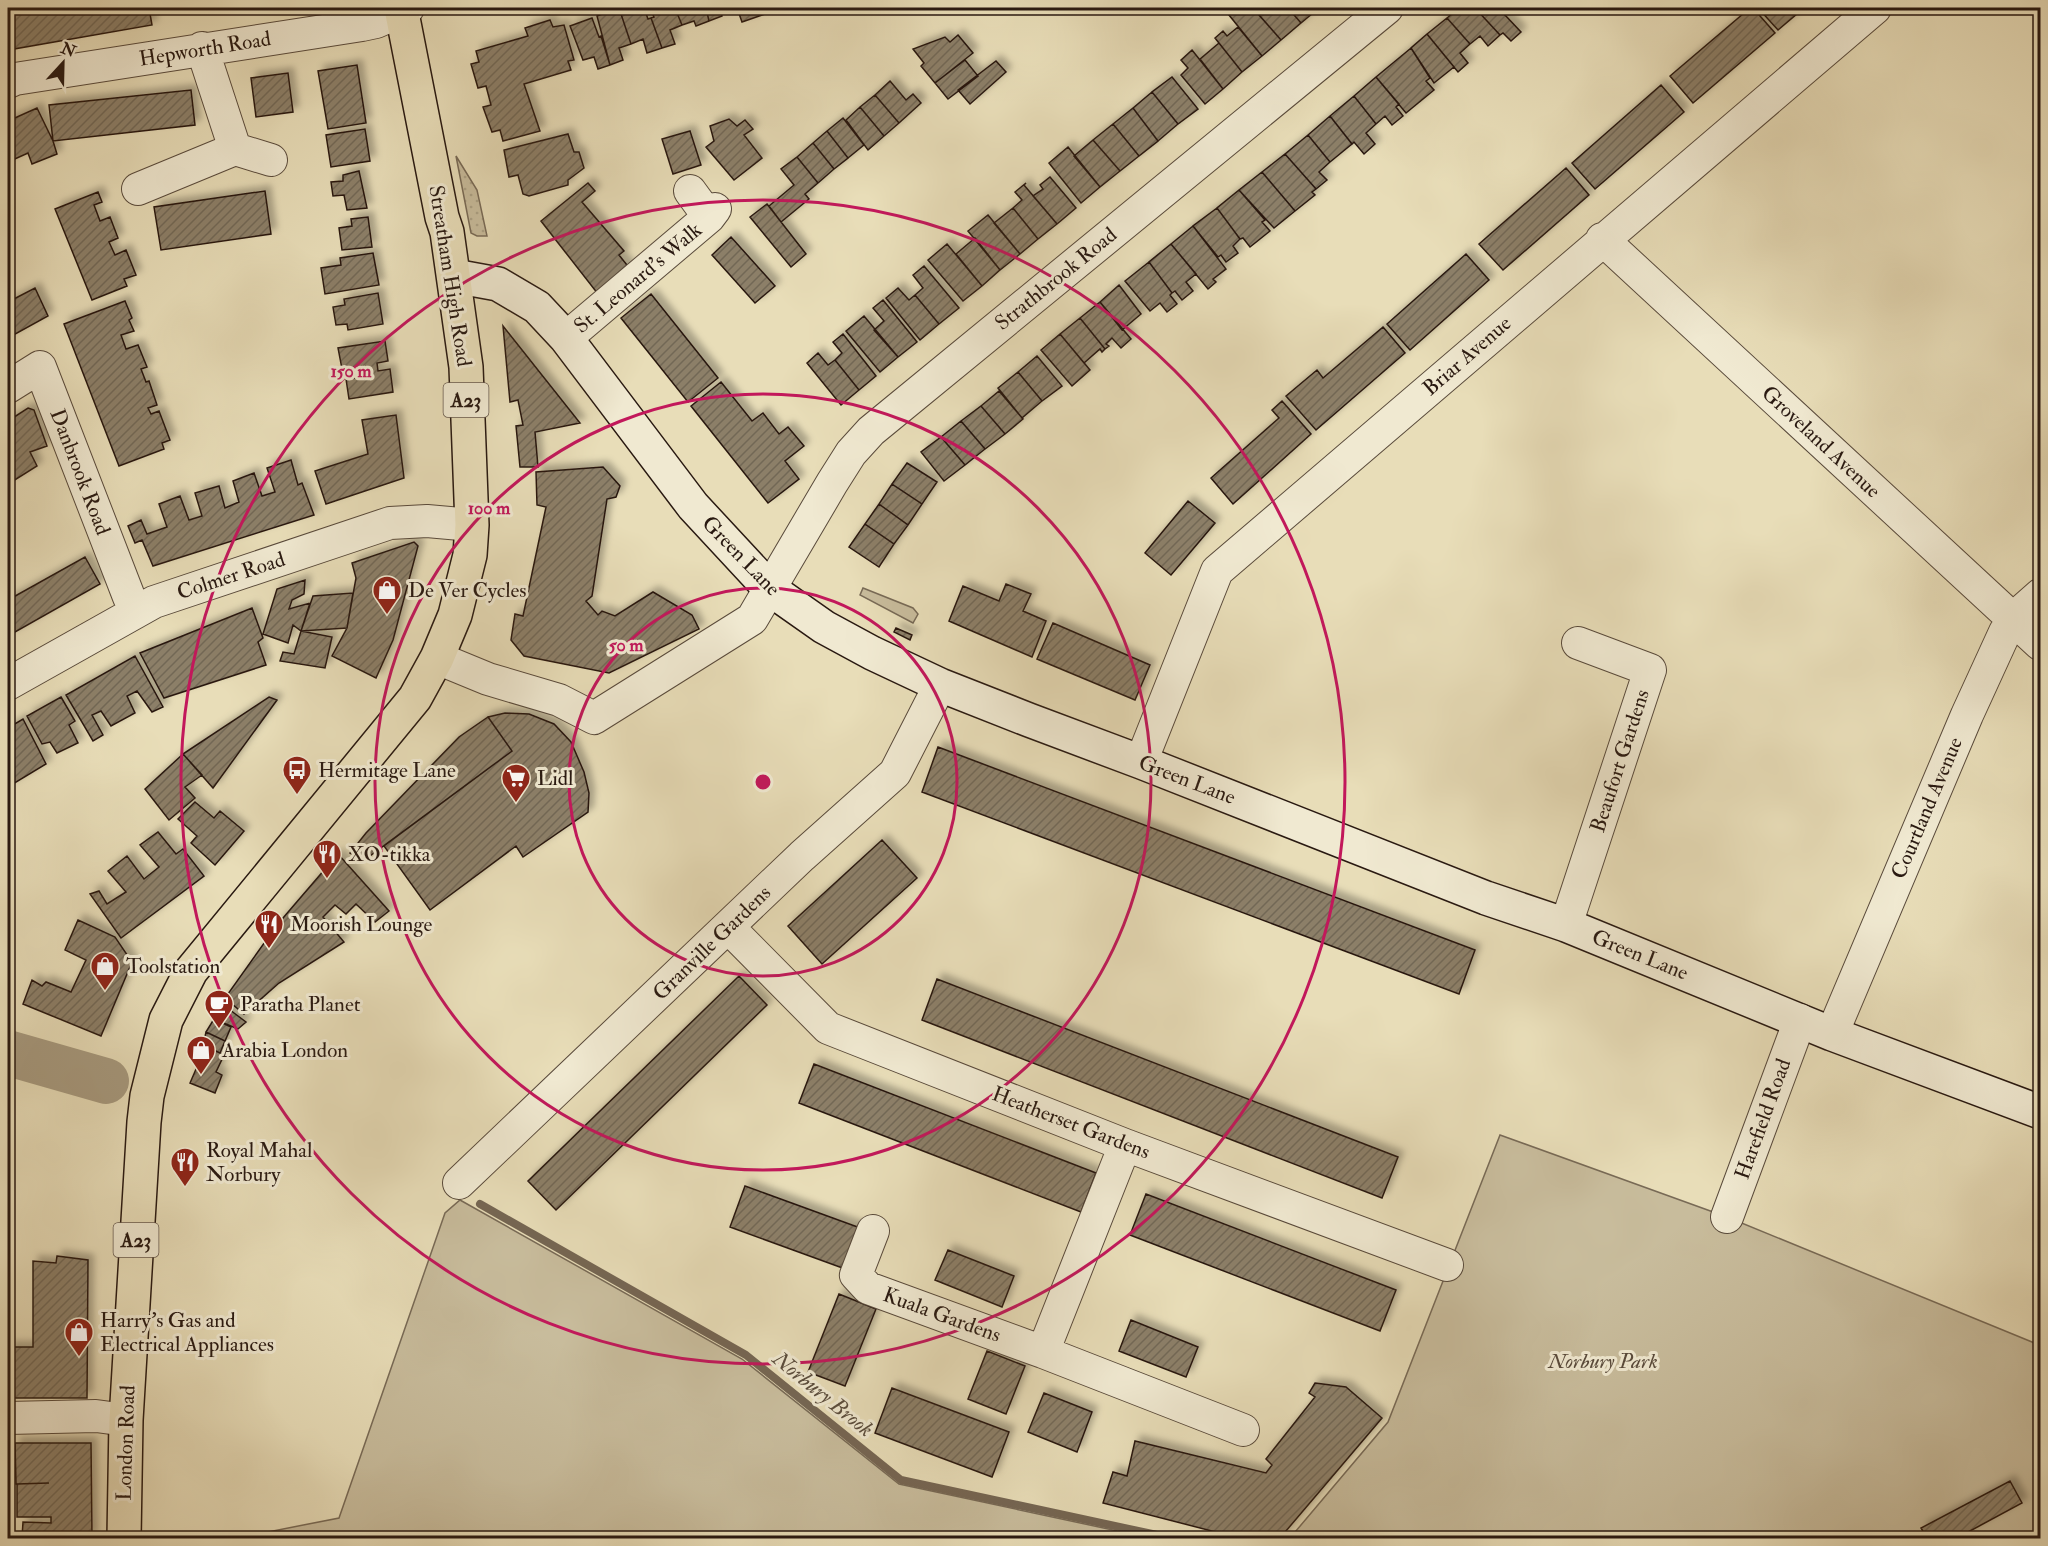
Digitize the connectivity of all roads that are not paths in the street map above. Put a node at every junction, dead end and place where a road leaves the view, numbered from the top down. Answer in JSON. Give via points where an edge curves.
{"nodes":[{"id":1,"x":404,"y":8,"type":"edge"},
{"id":2,"x":1384,"y":8,"type":"edge"},
{"id":3,"x":1875,"y":8,"type":"edge"},
{"id":4,"x":202,"y":48,"type":"junction"},
{"id":5,"x":8,"y":82,"type":"edge"},
{"id":6,"x":235,"y":149,"type":"junction"},
{"id":7,"x":271,"y":160,"type":"dead end"},
{"id":8,"x":138,"y":189,"type":"dead end"},
{"id":9,"x":690,"y":191,"type":"dead end"},
{"id":10,"x":1602,"y":239,"type":"junction"},
{"id":11,"x":454,"y":276,"type":"junction"},
{"id":12,"x":566,"y":338,"type":"junction"},
{"id":13,"x":8,"y":387,"type":"edge"},
{"id":14,"x":472,"y":525,"type":"junction"},
{"id":15,"x":770,"y":590,"type":"junction"},
{"id":16,"x":2040,"y":595,"type":"edge"},
{"id":17,"x":138,"y":611,"type":"junction"},
{"id":18,"x":2014,"y":620,"type":"junction"},
{"id":19,"x":1578,"y":643,"type":"dead end"},
{"id":20,"x":2040,"y":644,"type":"edge"},
{"id":21,"x":437,"y":658,"type":"junction"},
{"id":22,"x":8,"y":684,"type":"edge"},
{"id":23,"x":940,"y":685,"type":"junction"},
{"id":24,"x":1141,"y":762,"type":"junction"},
{"id":25,"x":1566,"y":925,"type":"junction"},
{"id":26,"x":729,"y":928,"type":"junction"},
{"id":27,"x":1800,"y":1020,"type":"junction"},
{"id":28,"x":1832,"y":1034,"type":"junction"},
{"id":29,"x":147,"y":1096,"type":"joint"},
{"id":30,"x":2040,"y":1112,"type":"edge"},
{"id":31,"x":1125,"y":1145,"type":"junction"},
{"id":32,"x":459,"y":1182,"type":"dead end"},
{"id":33,"x":1727,"y":1217,"type":"dead end"},
{"id":34,"x":873,"y":1232,"type":"dead end"},
{"id":35,"x":1447,"y":1265,"type":"dead end"},
{"id":36,"x":1043,"y":1352,"type":"junction"},
{"id":37,"x":8,"y":1418,"type":"edge"},
{"id":38,"x":126,"y":1420,"type":"junction"},
{"id":39,"x":1243,"y":1430,"type":"dead end"},
{"id":40,"x":124,"y":1539,"type":"edge"}],
"edges":[{"from":1,"to":4,"type":"street","name":"Hepworth Road","via":[[362,25]]},
{"from":1,"to":11,"type":"highway","name":"Streatham High Road","number":"A23"},
{"from":2,"to":15,"type":"street","name":"Strathbrook Road","via":[[871,430],[832,483]]},
{"from":3,"to":10,"type":"street","name":"Briar Avenue"},
{"from":4,"to":5,"type":"street","name":"Hepworth Road"},
{"from":4,"to":6,"type":"street"},
{"from":6,"to":7,"type":"street"},
{"from":6,"to":8,"type":"street"},
{"from":9,"to":12,"type":"street","name":"St. Leonard's Walk","via":[[712,213]]},
{"from":10,"to":18,"type":"street","name":"Groveland Avenue"},
{"from":10,"to":24,"type":"street","name":"Briar Avenue","via":[[1217,570]]},
{"from":11,"to":12,"type":"main road","name":"Green Lane","via":[[498,284],[520,295]]},
{"from":11,"to":14,"type":"highway","name":"Streatham High Road","number":"A23","via":[[465,367]]},
{"from":12,"to":15,"type":"main road","name":"Green Lane","via":[[693,506]]},
{"from":13,"to":17,"type":"street","name":"Danbrook Road","via":[[40,367],[129,597]]},
{"from":14,"to":17,"type":"street","name":"Colmer Road","via":[[390,523],[154,602]]},
{"from":14,"to":21,"type":"highway","name":"Streatham High Road","number":"A23","via":[[467,572]]},
{"from":15,"to":21,"type":"street","via":[[752,619],[594,718],[559,700],[488,679]]},
{"from":15,"to":23,"type":"main road","name":"Green Lane","via":[[824,627]]},
{"from":16,"to":18,"type":"street","name":"Courtland Avenue"},
{"from":17,"to":22,"type":"street","name":"Colmer Road"},
{"from":18,"to":20,"type":"street","name":"Groveland Avenue"},
{"from":18,"to":28,"type":"street","name":"Courtland Avenue","via":[[1967,715]]},
{"from":19,"to":25,"type":"street","name":"Beaufort Gardens","via":[[1650,670]]},
{"from":21,"to":29,"type":"highway","name":"Streatham High Road","number":"A23","via":[[415,698],[191,971],[166,1020]]},
{"from":23,"to":24,"type":"main road","name":"Green Lane"},
{"from":23,"to":26,"type":"street","name":"Granville Gardens","via":[[895,773]]},
{"from":24,"to":25,"type":"main road","name":"Green Lane","via":[[1486,898]]},
{"from":25,"to":27,"type":"main road","name":"Green Lane"},
{"from":26,"to":31,"type":"street","name":"Heatherset Gardens","via":[[828,1028]]},
{"from":26,"to":32,"type":"street","name":"Granville Gardens"},
{"from":27,"to":28,"type":"main road","name":"Green Lane"},
{"from":27,"to":33,"type":"street","name":"Harefield Road"},
{"from":28,"to":30,"type":"main road","name":"Green Lane"},
{"from":29,"to":38,"type":"highway","name":"London Road","number":"A23"},
{"from":31,"to":35,"type":"street","name":"Heatherset Gardens"},
{"from":31,"to":36,"type":"street"},
{"from":34,"to":36,"type":"street","name":"Kuala Gardens","via":[[856,1275],[868,1288]]},
{"from":36,"to":39,"type":"street","name":"Kuala Gardens"},
{"from":37,"to":38,"type":"street","via":[[96,1416]]},
{"from":38,"to":40,"type":"highway","name":"London Road","number":"A23"}]}
